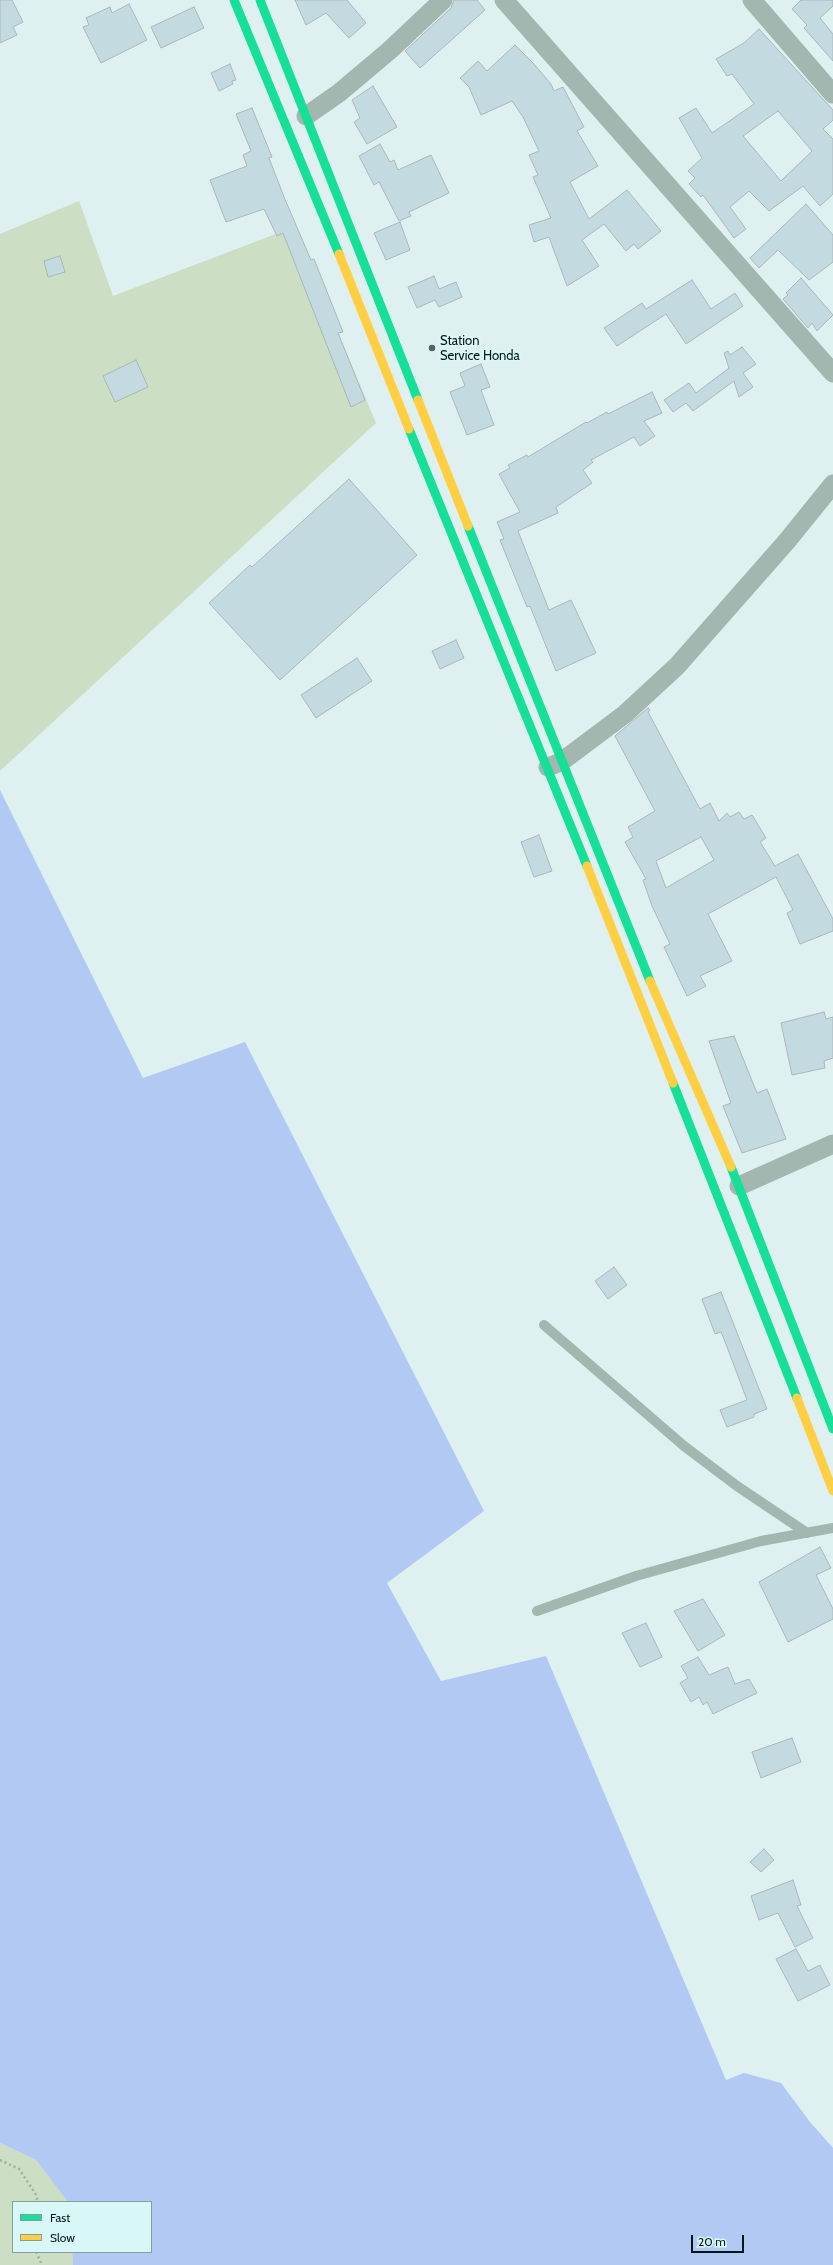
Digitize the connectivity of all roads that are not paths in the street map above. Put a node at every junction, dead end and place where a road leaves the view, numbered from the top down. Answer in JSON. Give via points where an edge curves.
{"nodes":[{"id":1,"x":234,"y":0,"type":"edge"},
{"id":2,"x":260,"y":0,"type":"edge"},
{"id":3,"x":443,"y":0,"type":"edge"},
{"id":4,"x":504,"y":0,"type":"edge"},
{"id":5,"x":752,"y":0,"type":"edge"},
{"id":6,"x":833,"y":94,"type":"edge"},
{"id":7,"x":306,"y":116,"type":"junction"},
{"id":8,"x":833,"y":373,"type":"edge"},
{"id":9,"x":833,"y":484,"type":"edge"},
{"id":10,"x":554,"y":764,"type":"junction"},
{"id":11,"x":833,"y":1144,"type":"edge"},
{"id":12,"x":739,"y":1186,"type":"junction"},
{"id":13,"x":544,"y":1325,"type":"dead end"},
{"id":14,"x":833,"y":1429,"type":"edge"},
{"id":15,"x":833,"y":1491,"type":"edge"},
{"id":16,"x":833,"y":1528,"type":"edge"},
{"id":17,"x":807,"y":1533,"type":"junction"},
{"id":18,"x":537,"y":1611,"type":"dead end"}],
"edges":[{"from":1,"to":10,"type":"main road","via":[[310,182],[472,588]]},
{"from":2,"to":7,"type":"main road"},
{"from":3,"to":7,"type":"street","via":[[390,50],[339,93]]},
{"from":4,"to":8,"type":"street"},
{"from":5,"to":6,"type":"street"},
{"from":7,"to":10,"type":"main road"},
{"from":9,"to":10,"type":"street","via":[[787,541],[677,666],[625,714]]},
{"from":10,"to":12,"type":"main road"},
{"from":10,"to":15,"type":"main road"},
{"from":11,"to":12,"type":"street"},
{"from":12,"to":14,"type":"main road"},
{"from":13,"to":17,"type":"lane","via":[[684,1446]]},
{"from":16,"to":17,"type":"lane"},
{"from":17,"to":18,"type":"lane","via":[[760,1541],[636,1576]]}]}
